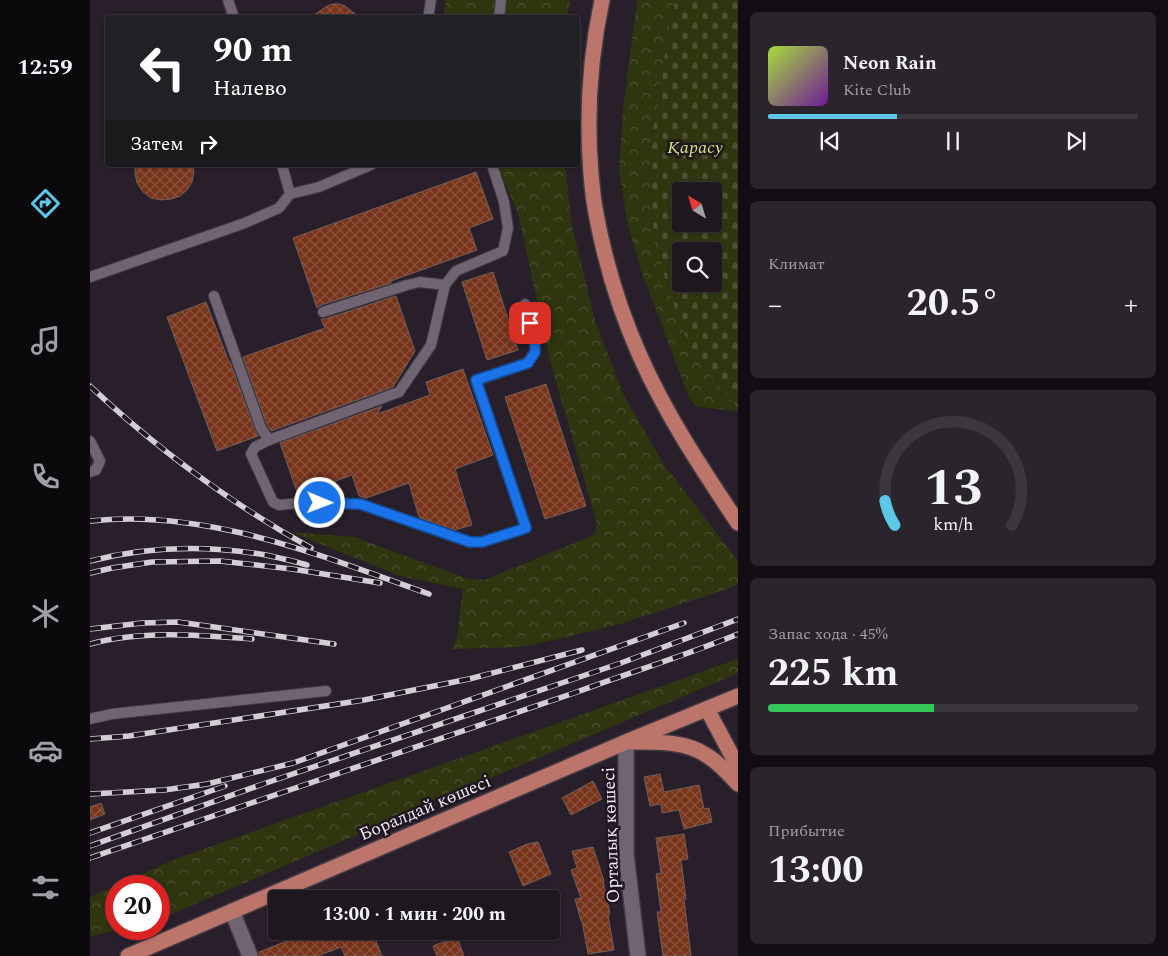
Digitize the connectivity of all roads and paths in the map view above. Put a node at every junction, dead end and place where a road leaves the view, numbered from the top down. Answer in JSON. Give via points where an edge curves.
{"nodes":[{"id":1,"x":228,"y":0,"type":"edge"},
{"id":2,"x":431,"y":0,"type":"edge"},
{"id":3,"x":501,"y":0,"type":"edge"},
{"id":4,"x":602,"y":0,"type":"edge"},
{"id":5,"x":233,"y":15,"type":"edge"},
{"id":6,"x":428,"y":15,"type":"edge"},
{"id":7,"x":499,"y":15,"type":"edge"},
{"id":8,"x":283,"y":167,"type":"edge"},
{"id":9,"x":366,"y":167,"type":"edge"},
{"id":10,"x":493,"y":167,"type":"edge"},
{"id":11,"x":290,"y":194,"type":"junction"},
{"id":12,"x":90,"y":277,"type":"edge"},
{"id":13,"x":445,"y":285,"type":"junction"},
{"id":14,"x":214,"y":296,"type":"dead end"},
{"id":15,"x":525,"y":304,"type":"dead end"},
{"id":16,"x":323,"y":312,"type":"dead end"},
{"id":17,"x":269,"y":440,"type":"junction"},
{"id":18,"x":90,"y":441,"type":"edge"},
{"id":19,"x":90,"y":472,"type":"edge"},
{"id":20,"x":738,"y":523,"type":"edge"},
{"id":21,"x":326,"y":691,"type":"dead end"},
{"id":22,"x":738,"y":696,"type":"edge"},
{"id":23,"x":706,"y":709,"type":"junction"},
{"id":24,"x":90,"y":719,"type":"edge"},
{"id":25,"x":626,"y":742,"type":"junction"},
{"id":26,"x":738,"y":767,"type":"edge"},
{"id":27,"x":738,"y":784,"type":"edge"},
{"id":28,"x":232,"y":911,"type":"junction"},
{"id":29,"x":128,"y":956,"type":"edge"},
{"id":30,"x":250,"y":956,"type":"edge"},
{"id":31,"x":638,"y":956,"type":"edge"}],
"edges":[{"from":1,"to":5,"type":"lane"},
{"from":2,"to":6,"type":"lane"},
{"from":3,"to":7,"type":"lane"},
{"from":4,"to":20,"type":"main road","via":[[590,90],[589,143],[594,206],[607,264],[633,340],[660,397]]},
{"from":8,"to":11,"type":"lane"},
{"from":9,"to":11,"type":"lane","via":[[319,187]]},
{"from":10,"to":13,"type":"lane","via":[[508,228],[503,251],[456,271]]},
{"from":11,"to":12,"type":"lane","via":[[279,208],[245,223]]},
{"from":13,"to":16,"type":"lane","via":[[420,282]]},
{"from":13,"to":17,"type":"lane","via":[[431,345],[399,392]]},
{"from":14,"to":17,"type":"lane","via":[[261,428]]},
{"from":15,"to":17,"type":"lane","via":[[535,342],[535,352],[528,363],[476,380],[526,528],[482,542],[470,542],[360,504],[279,505],[273,502],[251,454],[255,447]]},
{"from":18,"to":19,"type":"lane","via":[[100,461],[96,470]]},
{"from":21,"to":24,"type":"lane"},
{"from":22,"to":23,"type":"main road","name":"Боралдай көшесі"},
{"from":23,"to":25,"type":"main road","name":"Боралдай көшесі"},
{"from":23,"to":26,"type":"main road"},
{"from":25,"to":27,"type":"main road","via":[[661,743],[704,753]]},
{"from":25,"to":28,"type":"main road","name":"Боралдай көшесі"},
{"from":25,"to":31,"type":"street","name":"Орталық көшесі","via":[[626,854]]},
{"from":28,"to":29,"type":"main road","name":"Боралдай көшесі"},
{"from":28,"to":30,"type":"street"}]}
